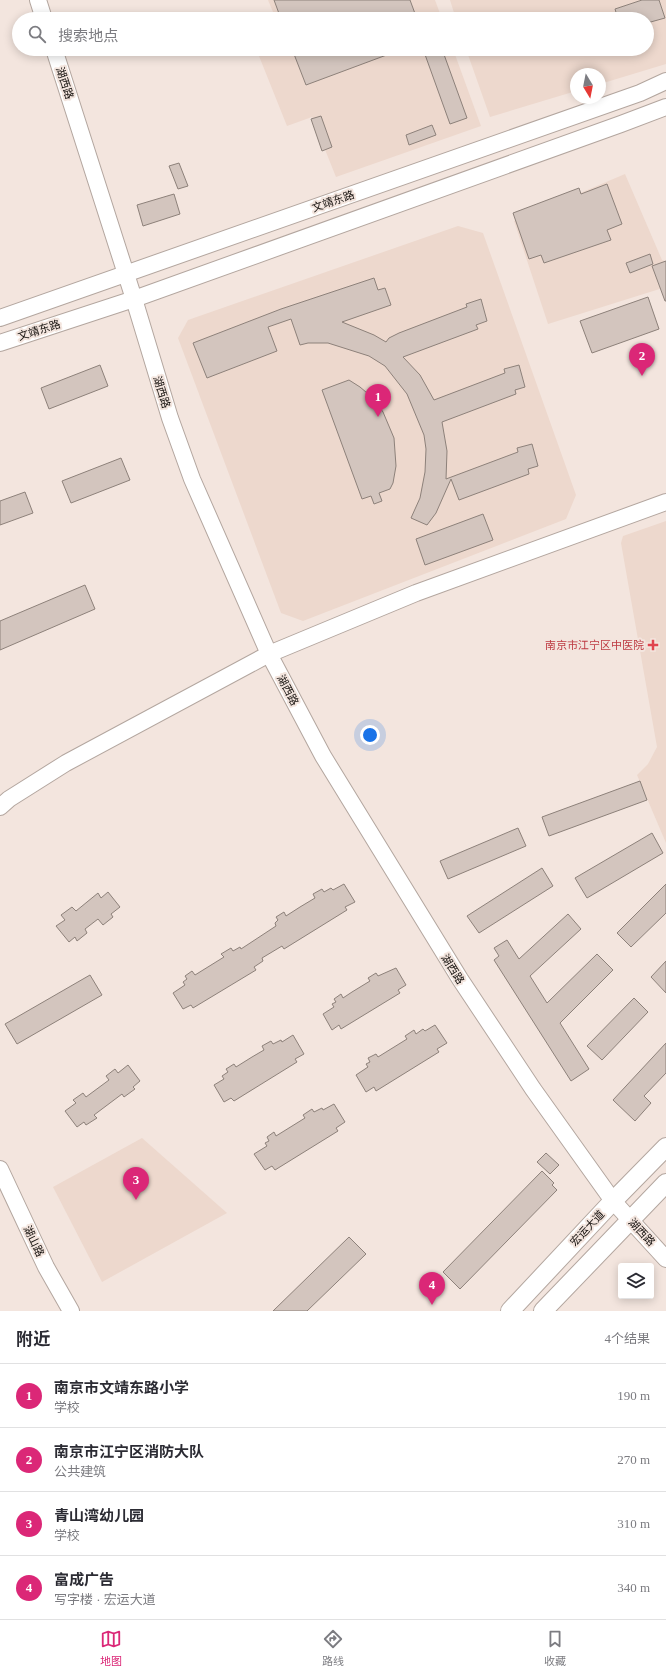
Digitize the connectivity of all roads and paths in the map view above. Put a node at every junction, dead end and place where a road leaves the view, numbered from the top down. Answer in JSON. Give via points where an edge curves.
{"nodes":[{"id":1,"x":38,"y":0,"type":"edge"},
{"id":2,"x":42,"y":12,"type":"edge"},
{"id":3,"x":56,"y":56,"type":"edge"},
{"id":4,"x":666,"y":81,"type":"edge"},
{"id":5,"x":666,"y":107,"type":"edge"},
{"id":6,"x":126,"y":273,"type":"junction"},
{"id":7,"x":134,"y":299,"type":"junction"},
{"id":8,"x":0,"y":318,"type":"edge"},
{"id":9,"x":0,"y":343,"type":"edge"},
{"id":10,"x":666,"y":502,"type":"edge"},
{"id":11,"x":270,"y":654,"type":"junction"},
{"id":12,"x":0,"y":807,"type":"edge"},
{"id":13,"x":666,"y":1147,"type":"edge"},
{"id":14,"x":0,"y":1169,"type":"edge"},
{"id":15,"x":666,"y":1183,"type":"edge"},
{"id":16,"x":613,"y":1201,"type":"junction"},
{"id":17,"x":630,"y":1220,"type":"junction"},
{"id":18,"x":666,"y":1258,"type":"edge"},
{"id":19,"x":71,"y":1311,"type":"edge"},
{"id":20,"x":510,"y":1311,"type":"edge"},
{"id":21,"x":543,"y":1311,"type":"edge"}],
"edges":[{"from":1,"to":2,"type":"main road"},
{"from":3,"to":6,"type":"main road","name":"湖西路"},
{"from":4,"to":6,"type":"main road","name":"文靖东路","via":[[640,93]]},
{"from":5,"to":7,"type":"main road","name":"文靖东路"},
{"from":6,"to":7,"type":"main road","name":"湖西路"},
{"from":6,"to":8,"type":"main road","name":"文靖东路"},
{"from":7,"to":9,"type":"main road","name":"文靖东路"},
{"from":7,"to":11,"type":"main road","name":"湖西路","via":[[170,418],[192,479]]},
{"from":10,"to":11,"type":"main road","via":[[416,593]]},
{"from":11,"to":12,"type":"main road","via":[[66,763]]},
{"from":11,"to":16,"type":"main road","name":"湖西路","via":[[323,756],[460,979],[533,1089]]},
{"from":13,"to":16,"type":"main road","name":"宏运大道"},
{"from":14,"to":19,"type":"main road","name":"湖山路","via":[[46,1266]]},
{"from":15,"to":17,"type":"main road"},
{"from":16,"to":17,"type":"main road","name":"湖西路"},
{"from":16,"to":20,"type":"main road","name":"宏运大道"},
{"from":17,"to":18,"type":"main road","name":"湖西路"},
{"from":17,"to":21,"type":"main road"}]}
